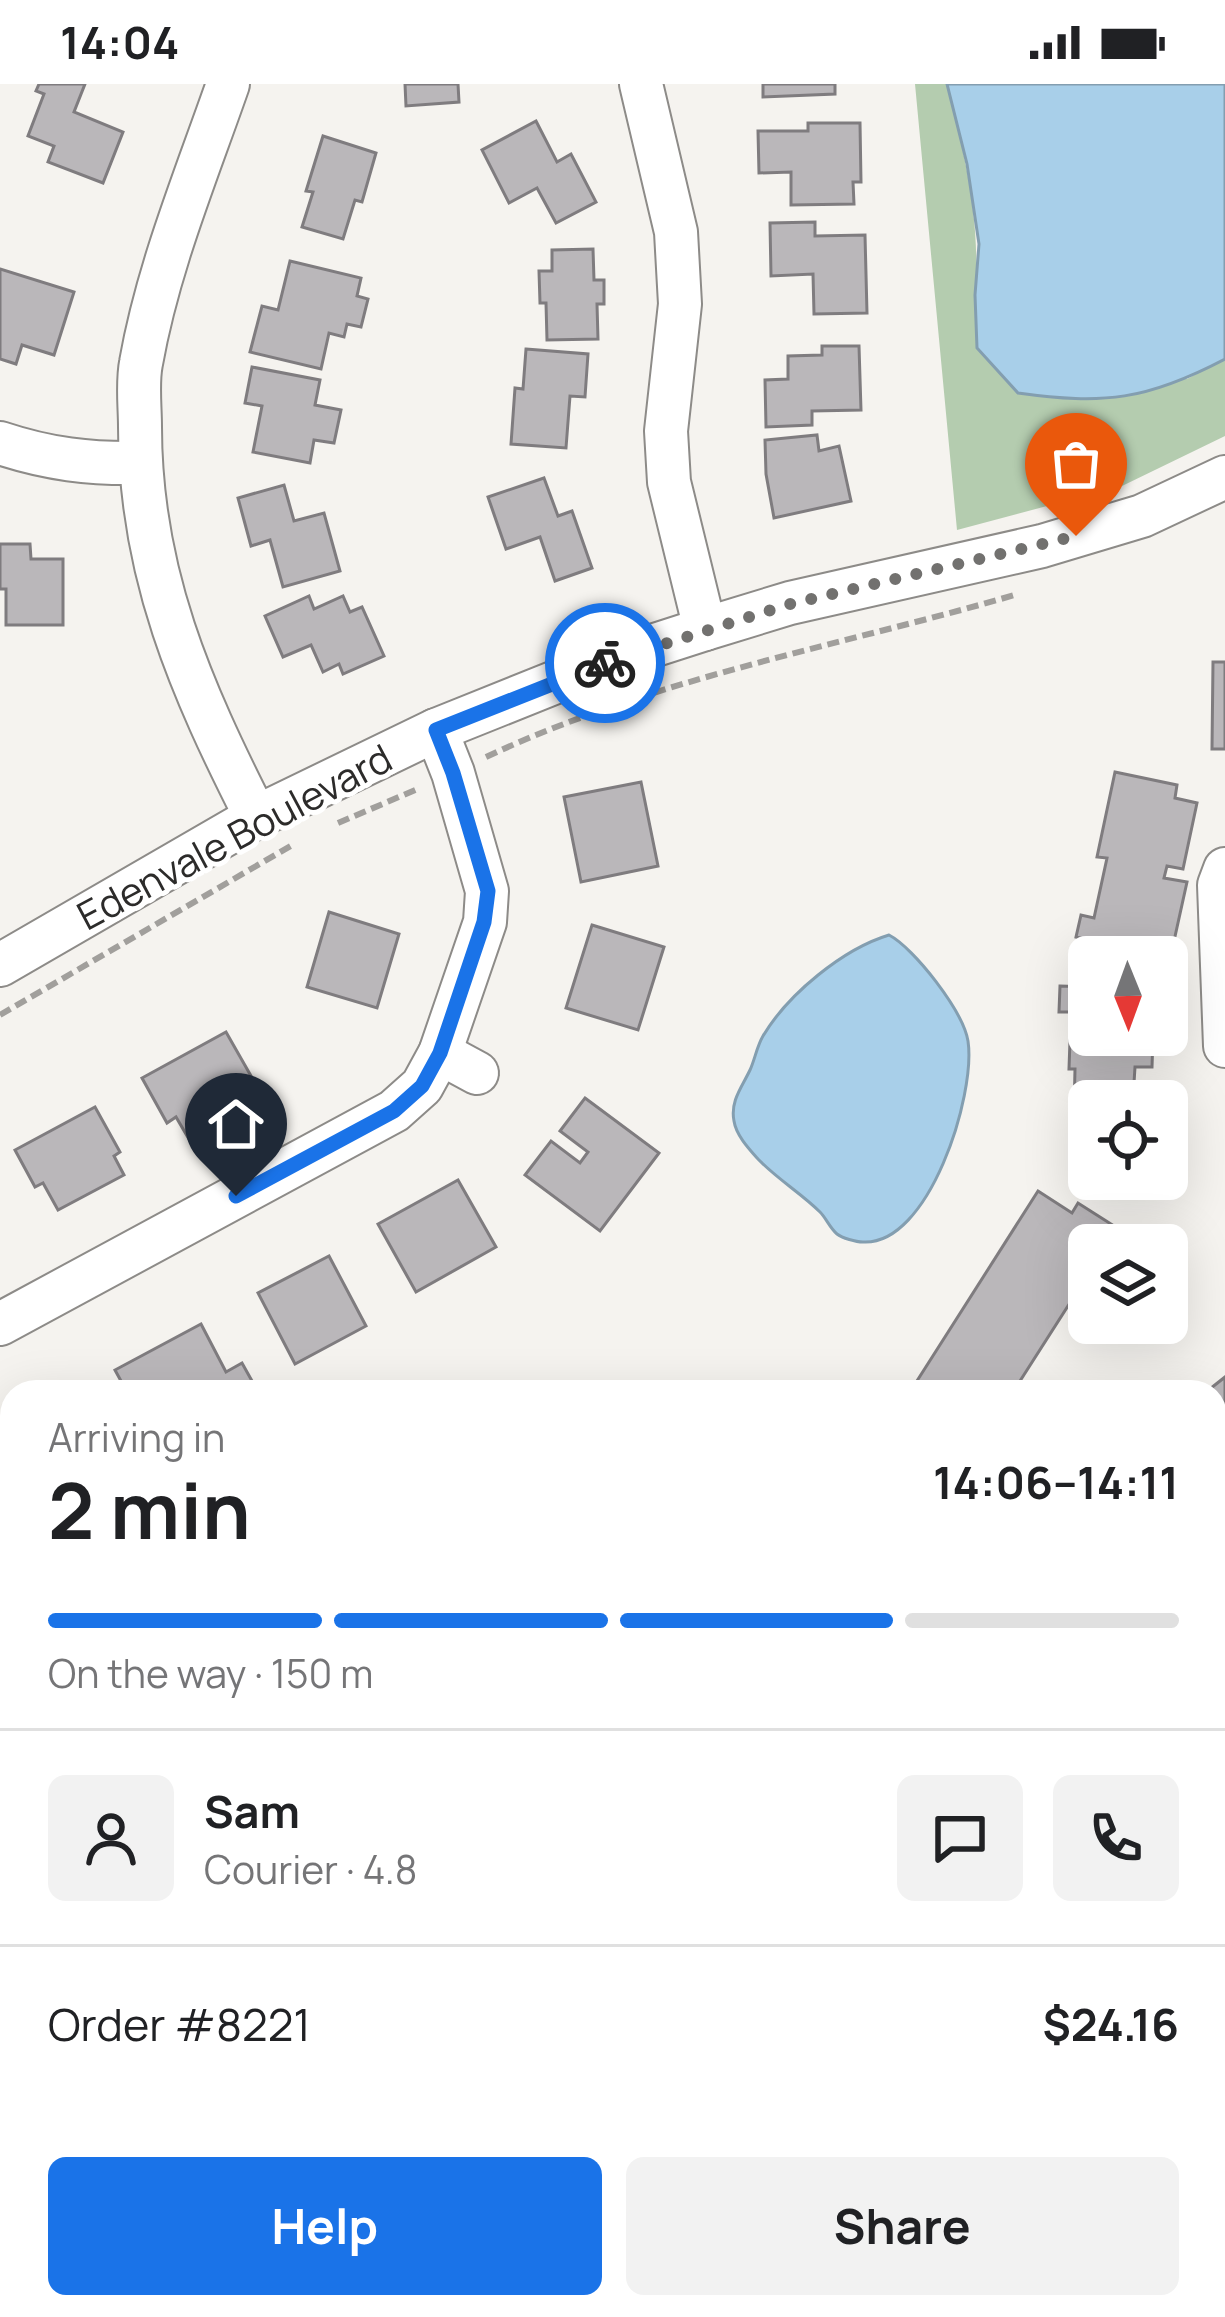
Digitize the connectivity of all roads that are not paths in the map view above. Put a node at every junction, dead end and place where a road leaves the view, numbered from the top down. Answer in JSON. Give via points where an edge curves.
{"nodes":[{"id":1,"x":228,"y":84,"type":"edge"},
{"id":2,"x":641,"y":84,"type":"edge"},
{"id":3,"x":0,"y":443,"type":"edge"},
{"id":4,"x":140,"y":464,"type":"junction"},
{"id":5,"x":1225,"y":477,"type":"edge"},
{"id":6,"x":705,"y":629,"type":"junction"},
{"id":7,"x":436,"y":730,"type":"junction"},
{"id":8,"x":256,"y":817,"type":"junction"},
{"id":9,"x":1225,"y":869,"type":"edge"},
{"id":10,"x":0,"y":965,"type":"edge"},
{"id":11,"x":1225,"y":1046,"type":"edge"},
{"id":12,"x":0,"y":1324,"type":"edge"}],
"edges":[{"from":1,"to":4,"type":"street","via":[[160,277],[140,368]]},
{"from":2,"to":6,"type":"street","via":[[676,232],[680,304],[666,430],[669,482]]},
{"from":3,"to":4,"type":"street","via":[[41,457]]},
{"from":4,"to":8,"type":"street","via":[[173,636]]},
{"from":5,"to":6,"type":"street","name":"Edenvale Boulevard","via":[[1142,516],[1042,547]]},
{"from":6,"to":7,"type":"street","name":"Edenvale Boulevard"},
{"from":7,"to":8,"type":"street","name":"Edenvale Boulevard"},
{"from":7,"to":12,"type":"street","via":[[488,891],[459,1063],[394,1111]]},
{"from":8,"to":10,"type":"street","name":"Edenvale Boulevard"},
{"from":9,"to":11,"type":"street"}]}
